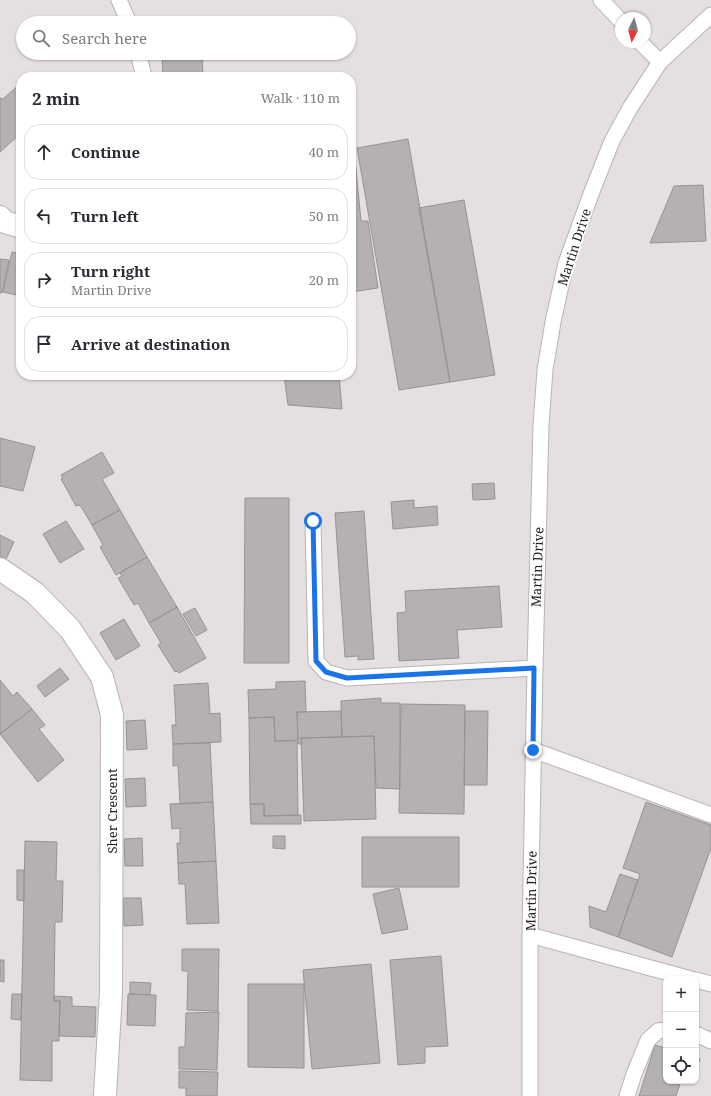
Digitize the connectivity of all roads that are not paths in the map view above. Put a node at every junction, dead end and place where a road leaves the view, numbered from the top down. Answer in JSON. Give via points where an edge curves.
{"nodes":[{"id":1,"x":119,"y":0,"type":"edge"},
{"id":2,"x":601,"y":0,"type":"edge"},
{"id":3,"x":615,"y":15,"type":"edge"},
{"id":4,"x":126,"y":16,"type":"edge"},
{"id":5,"x":711,"y":16,"type":"edge"},
{"id":6,"x":646,"y":48,"type":"edge"},
{"id":7,"x":140,"y":60,"type":"edge"},
{"id":8,"x":660,"y":62,"type":"junction"},
{"id":9,"x":143,"y":72,"type":"edge"},
{"id":10,"x":0,"y":217,"type":"edge"},
{"id":11,"x":16,"y":225,"type":"edge"},
{"id":12,"x":313,"y":521,"type":"dead end"},
{"id":13,"x":0,"y":569,"type":"edge"},
{"id":14,"x":534,"y":668,"type":"junction"},
{"id":15,"x":533,"y":750,"type":"junction"},
{"id":16,"x":711,"y":815,"type":"edge"},
{"id":17,"x":530,"y":935,"type":"junction"},
{"id":18,"x":680,"y":976,"type":"edge"},
{"id":19,"x":699,"y":981,"type":"edge"},
{"id":20,"x":711,"y":984,"type":"edge"},
{"id":21,"x":663,"y":1030,"type":"edge"},
{"id":22,"x":699,"y":1035,"type":"edge"},
{"id":23,"x":711,"y":1041,"type":"edge"},
{"id":24,"x":105,"y":1096,"type":"edge"},
{"id":25,"x":530,"y":1096,"type":"edge"},
{"id":26,"x":627,"y":1096,"type":"edge"}],
"edges":[{"from":1,"to":4,"type":"lane"},
{"from":2,"to":3,"type":"lane"},
{"from":5,"to":8,"type":"lane","name":"Martin Drive"},
{"from":6,"to":8,"type":"lane"},
{"from":7,"to":9,"type":"lane"},
{"from":8,"to":14,"type":"lane","name":"Martin Drive","via":[[612,141],[566,263],[553,322],[545,370],[541,425]]},
{"from":10,"to":11,"type":"street","via":[[5,222]]},
{"from":12,"to":14,"type":"lane","via":[[316,661],[326,672],[347,678]]},
{"from":13,"to":24,"type":"street","name":"Sher Crescent","via":[[35,593],[70,629],[102,677],[112,715],[111,992]]},
{"from":14,"to":15,"type":"lane","name":"Martin Drive"},
{"from":15,"to":16,"type":"lane"},
{"from":15,"to":17,"type":"lane","name":"Martin Drive"},
{"from":17,"to":18,"type":"lane"},
{"from":17,"to":25,"type":"lane","name":"Martin Drive"},
{"from":19,"to":20,"type":"lane"},
{"from":21,"to":26,"type":"lane","via":[[658,1031],[648,1040]]},
{"from":22,"to":23,"type":"lane"}]}
